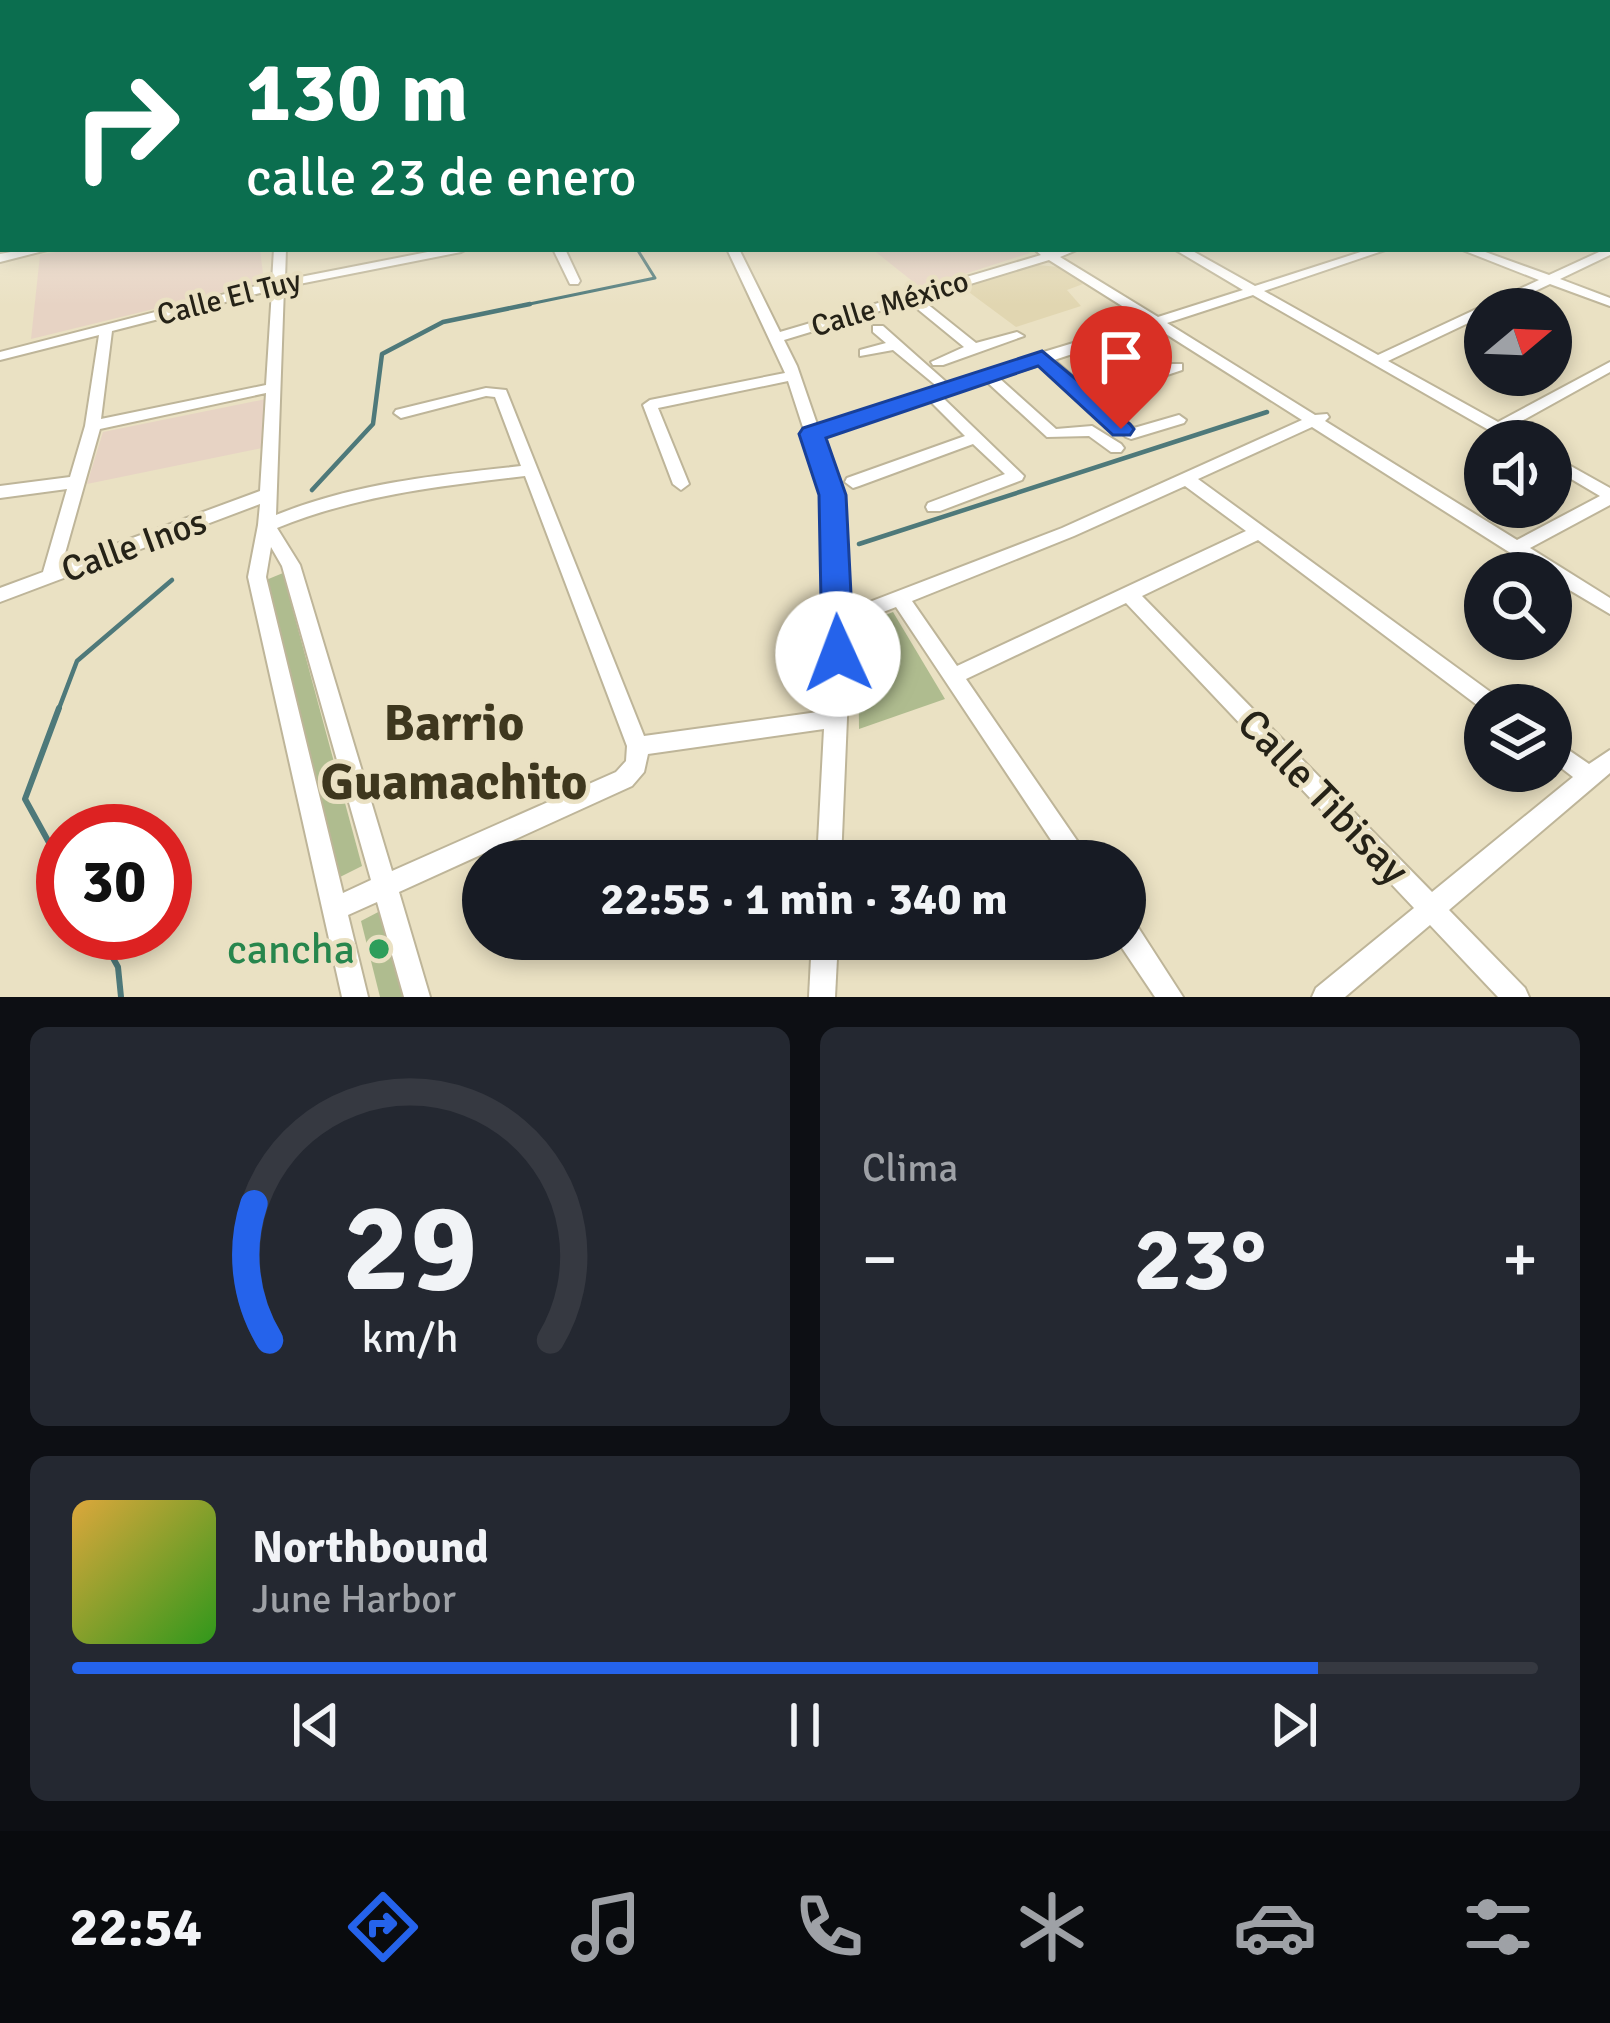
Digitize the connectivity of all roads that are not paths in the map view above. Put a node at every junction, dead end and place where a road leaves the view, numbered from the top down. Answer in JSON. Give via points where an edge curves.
{"nodes":[{"id":1,"x":30,"y":252,"type":"edge"},
{"id":2,"x":280,"y":252,"type":"edge"},
{"id":3,"x":446,"y":252,"type":"edge"},
{"id":4,"x":560,"y":252,"type":"edge"},
{"id":5,"x":734,"y":252,"type":"edge"},
{"id":6,"x":1052,"y":252,"type":"edge"},
{"id":7,"x":1057,"y":252,"type":"edge"},
{"id":8,"x":1185,"y":252,"type":"edge"},
{"id":9,"x":1373,"y":252,"type":"edge"},
{"id":10,"x":1474,"y":252,"type":"edge"},
{"id":11,"x":1608,"y":252,"type":"edge"},
{"id":12,"x":0,"y":258,"type":"edge"},
{"id":13,"x":1551,"y":279,"type":"junction"},
{"id":14,"x":574,"y":281,"type":"dead end"},
{"id":15,"x":277,"y":285,"type":"junction"},
{"id":16,"x":1532,"y":288,"type":"edge"},
{"id":17,"x":1255,"y":290,"type":"junction"},
{"id":18,"x":912,"y":298,"type":"junction"},
{"id":19,"x":1610,"y":302,"type":"edge"},
{"id":20,"x":1160,"y":319,"type":"junction"},
{"id":21,"x":1464,"y":319,"type":"edge"},
{"id":22,"x":106,"y":329,"type":"junction"},
{"id":23,"x":878,"y":329,"type":"dead end"},
{"id":24,"x":1017,"y":336,"type":"dead end"},
{"id":25,"x":776,"y":338,"type":"junction"},
{"id":26,"x":896,"y":345,"type":"junction"},
{"id":27,"x":974,"y":349,"type":"junction"},
{"id":28,"x":865,"y":353,"type":"dead end"},
{"id":29,"x":0,"y":356,"type":"edge"},
{"id":30,"x":1042,"y":358,"type":"junction"},
{"id":31,"x":1380,"y":359,"type":"junction"},
{"id":32,"x":938,"y":362,"type":"dead end"},
{"id":33,"x":1610,"y":366,"type":"edge"},
{"id":34,"x":1177,"y":367,"type":"dead end"},
{"id":35,"x":988,"y":375,"type":"junction"},
{"id":36,"x":794,"y":376,"type":"junction"},
{"id":37,"x":271,"y":388,"type":"junction"},
{"id":38,"x":936,"y":389,"type":"junction"},
{"id":39,"x":1087,"y":397,"type":"junction"},
{"id":40,"x":401,"y":413,"type":"dead end"},
{"id":41,"x":1319,"y":419,"type":"junction"},
{"id":42,"x":1179,"y":420,"type":"dead end"},
{"id":43,"x":1484,"y":420,"type":"edge"},
{"id":44,"x":1512,"y":420,"type":"edge"},
{"id":45,"x":93,"y":426,"type":"junction"},
{"id":46,"x":812,"y":434,"type":"junction"},
{"id":47,"x":976,"y":437,"type":"junction"},
{"id":48,"x":1116,"y":448,"type":"dead end"},
{"id":49,"x":530,"y":470,"type":"junction"},
{"id":50,"x":1572,"y":473,"type":"edge"},
{"id":51,"x":1186,"y":479,"type":"junction"},
{"id":52,"x":78,"y":482,"type":"junction"},
{"id":53,"x":853,"y":482,"type":"dead end"},
{"id":54,"x":681,"y":484,"type":"dead end"},
{"id":55,"x":0,"y":492,"type":"edge"},
{"id":56,"x":267,"y":494,"type":"junction"},
{"id":57,"x":1610,"y":497,"type":"edge"},
{"id":58,"x":934,"y":507,"type":"dead end"},
{"id":59,"x":267,"y":525,"type":"junction"},
{"id":60,"x":1258,"y":533,"type":"junction"},
{"id":61,"x":1521,"y":546,"type":"junction"},
{"id":62,"x":50,"y":577,"type":"junction"},
{"id":63,"x":0,"y":595,"type":"edge"},
{"id":64,"x":1610,"y":595,"type":"edge"},
{"id":65,"x":1131,"y":596,"type":"junction"},
{"id":66,"x":899,"y":597,"type":"junction"},
{"id":67,"x":1610,"y":608,"type":"edge"},
{"id":68,"x":836,"y":622,"type":"junction"},
{"id":69,"x":954,"y":676,"type":"junction"},
{"id":70,"x":1464,"y":684,"type":"edge"},
{"id":71,"x":837,"y":718,"type":"junction"},
{"id":72,"x":638,"y":746,"type":"junction"},
{"id":73,"x":1610,"y":760,"type":"edge"},
{"id":74,"x":1572,"y":764,"type":"edge"},
{"id":75,"x":1590,"y":777,"type":"junction"},
{"id":76,"x":830,"y":840,"type":"edge"},
{"id":77,"x":1064,"y":840,"type":"edge"},
{"id":78,"x":384,"y":886,"type":"junction"},
{"id":79,"x":334,"y":909,"type":"junction"},
{"id":80,"x":1430,"y":909,"type":"junction"},
{"id":81,"x":824,"y":960,"type":"edge"},
{"id":82,"x":1145,"y":960,"type":"edge"},
{"id":83,"x":355,"y":997,"type":"edge"},
{"id":84,"x":417,"y":997,"type":"edge"},
{"id":85,"x":822,"y":997,"type":"edge"},
{"id":86,"x":1170,"y":997,"type":"edge"},
{"id":87,"x":1324,"y":997,"type":"edge"},
{"id":88,"x":1516,"y":997,"type":"edge"}],
"edges":[{"from":1,"to":12,"type":"street"},
{"from":2,"to":15,"type":"street"},
{"from":3,"to":15,"type":"street","name":"Calle El Tuy"},
{"from":4,"to":14,"type":"street"},
{"from":5,"to":25,"type":"street"},
{"from":6,"to":18,"type":"street","name":"Calle México"},
{"from":7,"to":20,"type":"street"},
{"from":8,"to":17,"type":"street"},
{"from":9,"to":17,"type":"street"},
{"from":10,"to":13,"type":"street"},
{"from":11,"to":13,"type":"street"},
{"from":13,"to":16,"type":"street"},
{"from":13,"to":19,"type":"street"},
{"from":15,"to":22,"type":"street","name":"Calle El Tuy"},
{"from":15,"to":37,"type":"street"},
{"from":17,"to":20,"type":"street"},
{"from":17,"to":31,"type":"street"},
{"from":18,"to":25,"type":"street","name":"Calle México"},
{"from":18,"to":27,"type":"street"},
{"from":20,"to":30,"type":"street"},
{"from":20,"to":41,"type":"street"},
{"from":21,"to":31,"type":"street"},
{"from":22,"to":29,"type":"street","name":"Calle El Tuy"},
{"from":22,"to":45,"type":"street"},
{"from":23,"to":26,"type":"street"},
{"from":24,"to":27,"type":"street"},
{"from":25,"to":36,"type":"street"},
{"from":26,"to":28,"type":"street"},
{"from":26,"to":38,"type":"street"},
{"from":27,"to":32,"type":"street"},
{"from":30,"to":35,"type":"street"},
{"from":30,"to":39,"type":"street"},
{"from":31,"to":43,"type":"street"},
{"from":33,"to":44,"type":"street"},
{"from":34,"to":39,"type":"street"},
{"from":35,"to":38,"type":"street"},
{"from":35,"to":48,"type":"street","via":[[1052,434],[1092,431]]},
{"from":36,"to":46,"type":"street"},
{"from":36,"to":54,"type":"street","via":[[650,405]]},
{"from":37,"to":45,"type":"street"},
{"from":37,"to":56,"type":"street"},
{"from":38,"to":46,"type":"street"},
{"from":38,"to":47,"type":"street"},
{"from":39,"to":42,"type":"street","via":[[1131,434]]},
{"from":40,"to":49,"type":"street","via":[[495,391]]},
{"from":41,"to":51,"type":"street"},
{"from":41,"to":61,"type":"street"},
{"from":45,"to":52,"type":"street"},
{"from":46,"to":68,"type":"street","via":[[832,495]]},
{"from":47,"to":53,"type":"street"},
{"from":47,"to":58,"type":"street","via":[[1016,476]]},
{"from":49,"to":59,"type":"street","via":[[379,486]]},
{"from":49,"to":72,"type":"street"},
{"from":50,"to":57,"type":"street"},
{"from":51,"to":60,"type":"street"},
{"from":51,"to":66,"type":"street"},
{"from":52,"to":55,"type":"street"},
{"from":52,"to":62,"type":"street"},
{"from":56,"to":59,"type":"street"},
{"from":56,"to":62,"type":"street","name":"Calle Inos"},
{"from":57,"to":61,"type":"street"},
{"from":59,"to":78,"type":"street","via":[[291,566]]},
{"from":59,"to":79,"type":"street","via":[[257,578]]},
{"from":60,"to":65,"type":"street"},
{"from":60,"to":70,"type":"street"},
{"from":61,"to":64,"type":"street"},
{"from":61,"to":67,"type":"street"},
{"from":62,"to":63,"type":"street","name":"Calle Inos"},
{"from":65,"to":69,"type":"street"},
{"from":65,"to":80,"type":"street","name":"Calle Tibisay"},
{"from":66,"to":68,"type":"street"},
{"from":66,"to":69,"type":"street"},
{"from":68,"to":71,"type":"street"},
{"from":69,"to":77,"type":"street"},
{"from":71,"to":72,"type":"street"},
{"from":71,"to":76,"type":"street"},
{"from":72,"to":78,"type":"street","via":[[637,765],[624,778]]},
{"from":73,"to":75,"type":"street"},
{"from":74,"to":75,"type":"street"},
{"from":75,"to":80,"type":"street"},
{"from":78,"to":79,"type":"street"},
{"from":78,"to":84,"type":"street"},
{"from":79,"to":83,"type":"street"},
{"from":80,"to":87,"type":"street"},
{"from":80,"to":88,"type":"street","name":"Calle Tibisay"},
{"from":81,"to":85,"type":"street"},
{"from":82,"to":86,"type":"street"}]}
